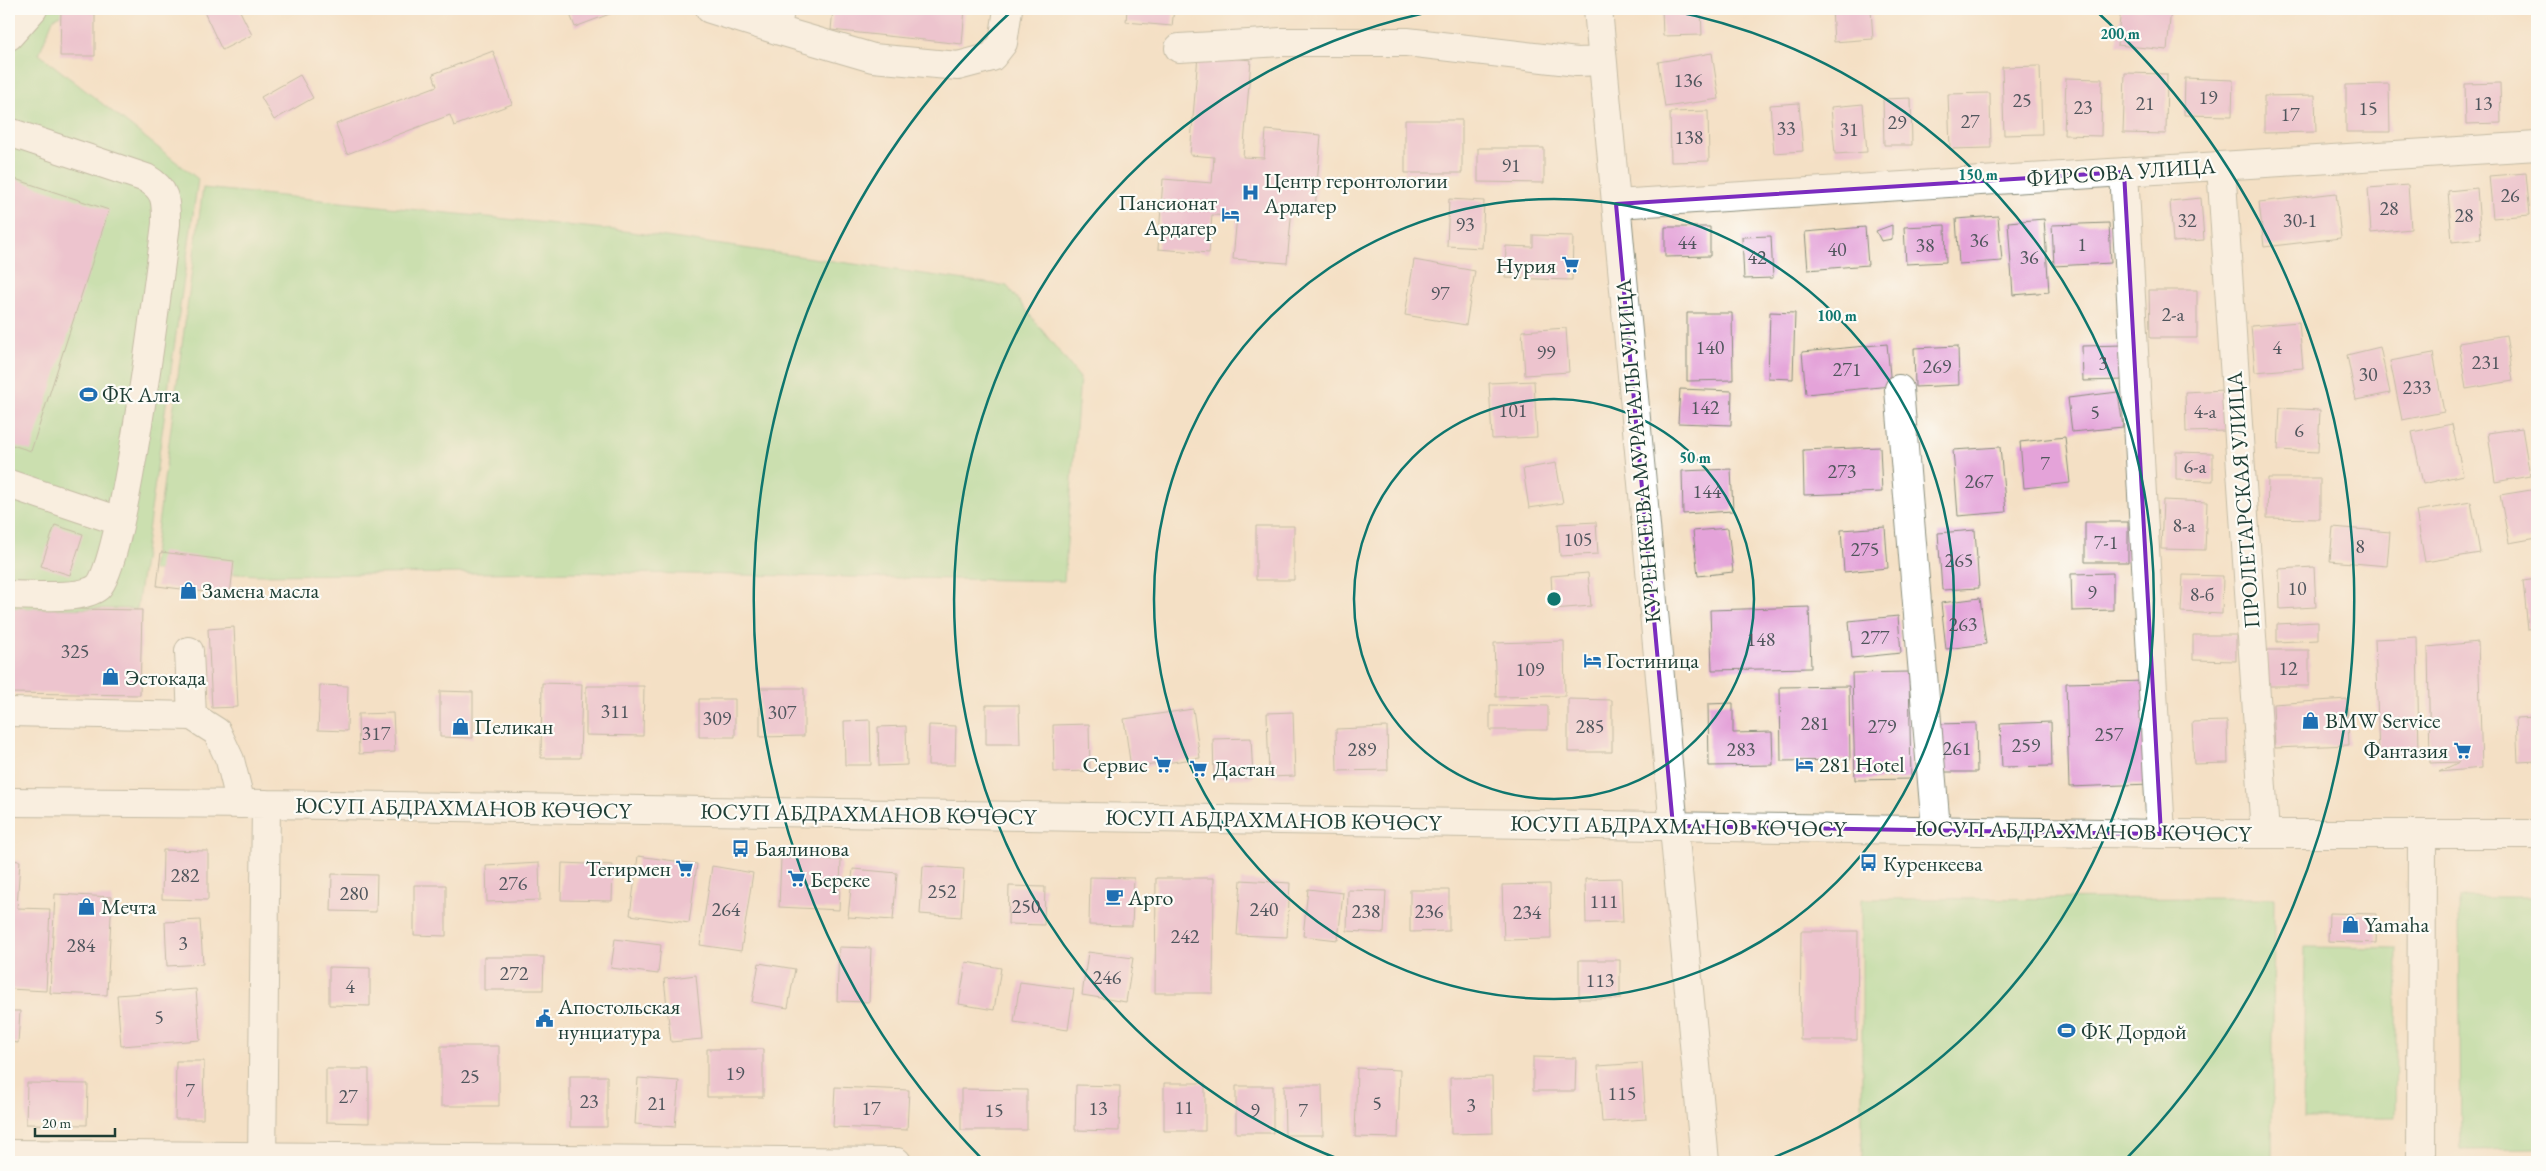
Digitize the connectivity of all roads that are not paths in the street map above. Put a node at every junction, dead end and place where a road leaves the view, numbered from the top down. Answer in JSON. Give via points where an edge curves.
{"nodes":[{"id":1,"x":32,"y":9,"type":"edge"},
{"id":2,"x":710,"y":9,"type":"edge"},
{"id":3,"x":1008,"y":9,"type":"edge"},
{"id":4,"x":1598,"y":9,"type":"edge"},
{"id":5,"x":778,"y":19,"type":"edge"},
{"id":6,"x":9,"y":36,"type":"edge"},
{"id":7,"x":1178,"y":48,"type":"dead end"},
{"id":8,"x":1602,"y":61,"type":"junction"},
{"id":9,"x":9,"y":132,"type":"edge"},
{"id":10,"x":2537,"y":146,"type":"edge"},
{"id":11,"x":2221,"y":166,"type":"junction"},
{"id":12,"x":2124,"y":172,"type":"junction"},
{"id":13,"x":1616,"y":204,"type":"junction"},
{"id":14,"x":1899,"y":389,"type":"dead end"},
{"id":15,"x":9,"y":484,"type":"edge"},
{"id":16,"x":119,"y":521,"type":"junction"},
{"id":17,"x":9,"y":594,"type":"edge"},
{"id":18,"x":189,"y":650,"type":"dead end"},
{"id":19,"x":9,"y":712,"type":"edge"},
{"id":20,"x":192,"y":716,"type":"junction"},
{"id":21,"x":9,"y":802,"type":"edge"},
{"id":22,"x":253,"y":804,"type":"junction"},
{"id":23,"x":1673,"y":826,"type":"junction"},
{"id":24,"x":1936,"y":829,"type":"junction"},
{"id":25,"x":2161,"y":834,"type":"junction"},
{"id":26,"x":2265,"y":834,"type":"junction"},
{"id":27,"x":2422,"y":834,"type":"junction"},
{"id":28,"x":2537,"y":834,"type":"edge"},
{"id":29,"x":9,"y":1154,"type":"edge"},
{"id":30,"x":262,"y":1160,"type":"edge"},
{"id":31,"x":897,"y":1162,"type":"edge"},
{"id":32,"x":1705,"y":1162,"type":"edge"},
{"id":33,"x":2421,"y":1162,"type":"edge"}],
"edges":[{"from":1,"to":6,"type":"street"},
{"from":2,"to":5,"type":"street"},
{"from":3,"to":5,"type":"street","via":[[1003,43],[992,57],[958,66],[873,58]]},
{"from":4,"to":8,"type":"street","name":"КУРЕНКЕЕВА МУРАТАЛЫ УЛИЦА"},
{"from":7,"to":8,"type":"street","via":[[1282,42],[1407,42],[1577,62]]},
{"from":8,"to":13,"type":"street","name":"КУРЕНКЕЕВА МУРАТАЛЫ УЛИЦА"},
{"from":9,"to":16,"type":"street","via":[[146,178],[164,193],[166,224],[140,409]]},
{"from":10,"to":11,"type":"street","name":"ФИРСОВА УЛИЦА"},
{"from":11,"to":12,"type":"street","name":"ФИРСОВА УЛИЦА"},
{"from":11,"to":26,"type":"street","name":"ПРОЛЕТАРСКАЯ УЛИЦА"},
{"from":12,"to":13,"type":"street","name":"ФИРСОВА УЛИЦА"},
{"from":12,"to":25,"type":"street"},
{"from":13,"to":23,"type":"street","name":"КУРЕНКЕЕВА МУРАТАЛЫ УЛИЦА"},
{"from":14,"to":24,"type":"street"},
{"from":15,"to":16,"type":"street"},
{"from":16,"to":17,"type":"street","via":[[106,574],[91,592],[79,595]]},
{"from":18,"to":20,"type":"street"},
{"from":19,"to":20,"type":"street"},
{"from":20,"to":22,"type":"street","via":[[217,732]]},
{"from":21,"to":22,"type":"street","name":"ЮСУП АБДРАХМАНОВ КӨЧӨСҮ"},
{"from":22,"to":23,"type":"street","name":"ЮСУП АБДРАХМАНОВ КӨЧӨСҮ"},
{"from":22,"to":30,"type":"street"},
{"from":23,"to":24,"type":"street","name":"ЮСУП АБДРАХМАНОВ КӨЧӨСҮ"},
{"from":23,"to":32,"type":"street","name":"КУРЕНКЕЕВА МУРАТАЛЫ УЛИЦА"},
{"from":24,"to":25,"type":"street","name":"ЮСУП АБДРАХМАНОВ КӨЧӨСҮ"},
{"from":25,"to":26,"type":"street","name":"ЮСУП АБДРАХМАНОВ КӨЧӨСҮ"},
{"from":26,"to":27,"type":"street","name":"ЮСУП АБДРАХМАНОВ КӨЧӨСҮ"},
{"from":27,"to":28,"type":"street","name":"ЮСУП АБДРАХМАНОВ КӨЧӨСҮ"},
{"from":27,"to":33,"type":"street"},
{"from":29,"to":30,"type":"street"},
{"from":30,"to":31,"type":"street"}]}
